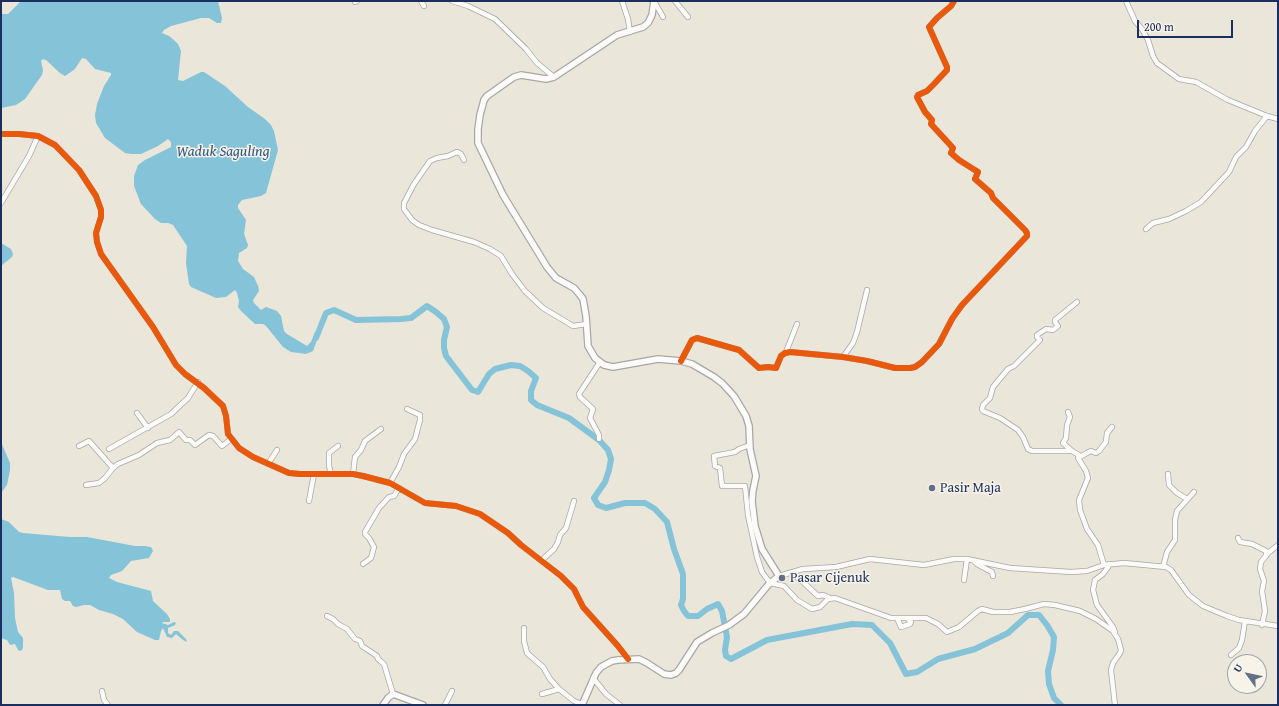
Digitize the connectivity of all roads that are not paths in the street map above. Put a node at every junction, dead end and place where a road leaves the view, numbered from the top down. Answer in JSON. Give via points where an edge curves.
{"nodes":[{"id":1,"x":421,"y":1,"type":"edge"},
{"id":2,"x":452,"y":1,"type":"edge"},
{"id":3,"x":622,"y":1,"type":"edge"},
{"id":4,"x":654,"y":1,"type":"edge"},
{"id":5,"x":676,"y":1,"type":"edge"},
{"id":6,"x":954,"y":1,"type":"edge"},
{"id":7,"x":1126,"y":1,"type":"edge"},
{"id":8,"x":424,"y":6,"type":"dead end"},
{"id":9,"x":663,"y":16,"type":"dead end"},
{"id":10,"x":688,"y":17,"type":"dead end"},
{"id":11,"x":630,"y":32,"type":"junction"},
{"id":12,"x":554,"y":77,"type":"junction"},
{"id":13,"x":1267,"y":116,"type":"junction"},
{"id":14,"x":1278,"y":119,"type":"edge"},
{"id":15,"x":1,"y":134,"type":"edge"},
{"id":16,"x":38,"y":136,"type":"junction"},
{"id":17,"x":464,"y":160,"type":"dead end"},
{"id":18,"x":1,"y":203,"type":"edge"},
{"id":19,"x":1146,"y":230,"type":"dead end"},
{"id":20,"x":867,"y":290,"type":"dead end"},
{"id":21,"x":1077,"y":302,"type":"dead end"},
{"id":22,"x":587,"y":324,"type":"junction"},
{"id":23,"x":797,"y":324,"type":"dead end"},
{"id":24,"x":786,"y":352,"type":"junction"},
{"id":25,"x":843,"y":357,"type":"junction"},
{"id":26,"x":681,"y":361,"type":"junction"},
{"id":27,"x":600,"y":362,"type":"junction"},
{"id":28,"x":198,"y":382,"type":"junction"},
{"id":29,"x":407,"y":409,"type":"dead end"},
{"id":30,"x":1068,"y":412,"type":"dead end"},
{"id":31,"x":137,"y":413,"type":"dead end"},
{"id":32,"x":1112,"y":427,"type":"dead end"},
{"id":33,"x":148,"y":428,"type":"junction"},
{"id":34,"x":381,"y":429,"type":"dead end"},
{"id":35,"x":231,"y":439,"type":"junction"},
{"id":36,"x":599,"y":439,"type":"dead end"},
{"id":37,"x":79,"y":446,"type":"dead end"},
{"id":38,"x":338,"y":446,"type":"dead end"},
{"id":39,"x":746,"y":447,"type":"junction"},
{"id":40,"x":110,"y":449,"type":"dead end"},
{"id":41,"x":277,"y":450,"type":"dead end"},
{"id":42,"x":1072,"y":450,"type":"junction"},
{"id":43,"x":1078,"y":458,"type":"junction"},
{"id":44,"x":268,"y":464,"type":"junction"},
{"id":45,"x":113,"y":468,"type":"junction"},
{"id":46,"x":314,"y":474,"type":"junction"},
{"id":47,"x":331,"y":474,"type":"junction"},
{"id":48,"x":353,"y":474,"type":"junction"},
{"id":49,"x":1168,"y":474,"type":"dead end"},
{"id":50,"x":390,"y":483,"type":"junction"},
{"id":51,"x":86,"y":485,"type":"dead end"},
{"id":52,"x":399,"y":488,"type":"junction"},
{"id":53,"x":1194,"y":492,"type":"dead end"},
{"id":54,"x":1187,"y":499,"type":"junction"},
{"id":55,"x":309,"y":501,"type":"dead end"},
{"id":56,"x":574,"y":501,"type":"dead end"},
{"id":57,"x":1238,"y":538,"type":"dead end"},
{"id":58,"x":1278,"y":545,"type":"edge"},
{"id":59,"x":1266,"y":556,"type":"junction"},
{"id":60,"x":967,"y":559,"type":"junction"},
{"id":61,"x":542,"y":560,"type":"junction"},
{"id":62,"x":973,"y":560,"type":"junction"},
{"id":63,"x":363,"y":564,"type":"dead end"},
{"id":64,"x":1106,"y":564,"type":"junction"},
{"id":65,"x":1163,"y":567,"type":"junction"},
{"id":66,"x":790,"y":573,"type":"junction"},
{"id":67,"x":779,"y":576,"type":"junction"},
{"id":68,"x":993,"y":576,"type":"dead end"},
{"id":69,"x":964,"y":580,"type":"dead end"},
{"id":70,"x":770,"y":583,"type":"junction"},
{"id":71,"x":830,"y":598,"type":"junction"},
{"id":72,"x":327,"y":616,"type":"dead end"},
{"id":73,"x":897,"y":618,"type":"junction"},
{"id":74,"x":907,"y":618,"type":"junction"},
{"id":75,"x":1245,"y":621,"type":"junction"},
{"id":76,"x":1262,"y":625,"type":"junction"},
{"id":77,"x":1278,"y":626,"type":"edge"},
{"id":78,"x":524,"y":628,"type":"dead end"},
{"id":79,"x":1115,"y":632,"type":"junction"},
{"id":80,"x":1232,"y":654,"type":"edge"},
{"id":81,"x":628,"y":659,"type":"junction"},
{"id":82,"x":593,"y":678,"type":"junction"},
{"id":83,"x":559,"y":689,"type":"junction"},
{"id":84,"x":102,"y":691,"type":"dead end"},
{"id":85,"x":452,"y":691,"type":"dead end"},
{"id":86,"x":393,"y":694,"type":"junction"},
{"id":87,"x":542,"y":694,"type":"dead end"},
{"id":88,"x":1113,"y":704,"type":"edge"},
{"id":89,"x":108,"y":705,"type":"edge"},
{"id":90,"x":383,"y":705,"type":"edge"},
{"id":91,"x":423,"y":705,"type":"edge"},
{"id":92,"x":445,"y":705,"type":"edge"},
{"id":93,"x":582,"y":705,"type":"edge"},
{"id":94,"x":620,"y":705,"type":"edge"}],
"edges":[{"from":1,"to":8,"type":"street"},
{"from":2,"to":12,"type":"street","via":[[495,19],[526,49],[541,68]]},
{"from":3,"to":11,"type":"street"},
{"from":4,"to":9,"type":"street"},
{"from":4,"to":11,"type":"main road","via":[[652,16],[648,23]]},
{"from":5,"to":10,"type":"street"},
{"from":6,"to":25,"type":"street","via":[[929,27],[947,70],[927,91],[917,97],[932,120],[931,124],[953,148],[951,153],[978,172],[976,179],[992,193],[993,198],[1027,235],[962,305],[939,344],[922,362],[910,368],[902,368]]},
{"from":7,"to":13,"type":"street","via":[[1148,40],[1157,63],[1179,79],[1196,82],[1228,100]]},
{"from":11,"to":12,"type":"main road","via":[[617,35]]},
{"from":12,"to":22,"type":"main road","via":[[514,77],[487,96],[480,114],[478,143],[503,195],[546,267],[556,278],[574,288],[580,295]]},
{"from":13,"to":14,"type":"street"},
{"from":13,"to":19,"type":"street","via":[[1236,157],[1229,172],[1201,202],[1169,219],[1154,223]]},
{"from":15,"to":16,"type":"street"},
{"from":16,"to":18,"type":"street"},
{"from":16,"to":28,"type":"street","via":[[55,145],[79,170],[93,190],[102,214],[96,233],[101,254],[153,327],[176,365]]},
{"from":17,"to":22,"type":"street","via":[[461,154],[456,152],[430,161],[404,203],[404,209],[412,220],[418,225],[490,249],[501,256],[521,285],[543,308],[574,326]]},
{"from":20,"to":25,"type":"street","via":[[857,332]]},
{"from":21,"to":42,"type":"street","via":[[1055,320],[1058,326],[1037,335],[1040,340],[1008,369],[993,387],[990,398],[982,409],[983,412],[1000,418],[1018,430],[1032,452]]},
{"from":22,"to":27,"type":"main road","via":[[588,346],[592,356]]},
{"from":23,"to":24,"type":"street"},
{"from":24,"to":25,"type":"street"},
{"from":24,"to":26,"type":"street","via":[[781,356],[776,368],[759,368],[739,350],[695,338]]},
{"from":26,"to":27,"type":"main road","via":[[651,360],[613,367]]},
{"from":26,"to":39,"type":"main road","via":[[692,364],[714,377],[734,396],[748,421]]},
{"from":27,"to":36,"type":"street","via":[[579,394],[593,408],[590,418]]},
{"from":28,"to":33,"type":"street","via":[[177,409]]},
{"from":28,"to":35,"type":"street","via":[[224,408]]},
{"from":29,"to":50,"type":"street","via":[[421,418],[415,439],[404,454]]},
{"from":30,"to":42,"type":"street","via":[[1070,417],[1063,443]]},
{"from":31,"to":33,"type":"street"},
{"from":32,"to":43,"type":"street","via":[[1099,451],[1087,452]]},
{"from":33,"to":40,"type":"street"},
{"from":34,"to":48,"type":"street","via":[[365,441],[355,457]]},
{"from":35,"to":44,"type":"street","via":[[239,448]]},
{"from":35,"to":45,"type":"street","via":[[222,446],[209,435],[195,445],[186,440],[180,432],[170,440],[156,444]]},
{"from":37,"to":45,"type":"street","via":[[89,441]]},
{"from":38,"to":47,"type":"street","via":[[329,453]]},
{"from":39,"to":67,"type":"main road","via":[[756,476],[752,501],[755,526],[762,549]]},
{"from":39,"to":70,"type":"street","via":[[714,456],[715,466],[720,468],[722,486],[746,486],[748,515],[757,557],[762,572]]},
{"from":41,"to":44,"type":"street"},
{"from":42,"to":43,"type":"street","via":[[1079,455]]},
{"from":43,"to":64,"type":"street","via":[[1088,478],[1079,500],[1080,510]]},
{"from":44,"to":46,"type":"street","via":[[289,473]]},
{"from":45,"to":51,"type":"street","via":[[102,482]]},
{"from":46,"to":47,"type":"street"},
{"from":46,"to":55,"type":"street"},
{"from":47,"to":48,"type":"street"},
{"from":48,"to":50,"type":"street"},
{"from":49,"to":54,"type":"street","via":[[1169,485]]},
{"from":50,"to":52,"type":"street"},
{"from":52,"to":61,"type":"street","via":[[425,503],[456,506],[480,514]]},
{"from":52,"to":63,"type":"street","via":[[394,496],[379,508],[365,532],[374,547],[371,558]]},
{"from":53,"to":54,"type":"street"},
{"from":54,"to":65,"type":"street","via":[[1176,512],[1176,540],[1167,552]]},
{"from":56,"to":61,"type":"street","via":[[566,528],[554,548]]},
{"from":57,"to":59,"type":"street","via":[[1240,542],[1252,544],[1266,552]]},
{"from":58,"to":59,"type":"street"},
{"from":59,"to":76,"type":"street","via":[[1261,562],[1260,569],[1264,581],[1262,591],[1265,611]]},
{"from":60,"to":62,"type":"street"},
{"from":60,"to":66,"type":"street","via":[[924,565],[870,559],[836,567],[803,569]]},
{"from":60,"to":69,"type":"street"},
{"from":61,"to":81,"type":"street","via":[[571,585],[583,607]]},
{"from":62,"to":64,"type":"street","via":[[1010,568],[1071,572],[1087,571]]},
{"from":62,"to":68,"type":"street","via":[[992,572]]},
{"from":64,"to":65,"type":"street"},
{"from":64,"to":79,"type":"street","via":[[1108,567],[1095,580],[1093,590],[1097,605]]},
{"from":65,"to":75,"type":"street","via":[[1171,570],[1184,590],[1203,606]]},
{"from":66,"to":67,"type":"street"},
{"from":66,"to":71,"type":"street","via":[[818,596]]},
{"from":67,"to":70,"type":"main road"},
{"from":70,"to":71,"type":"street","via":[[784,586],[797,600],[812,609],[820,607]]},
{"from":70,"to":81,"type":"main road","via":[[750,609],[729,625],[697,642],[679,670],[673,674],[661,673],[639,659]]},
{"from":71,"to":73,"type":"street"},
{"from":72,"to":86,"type":"street","via":[[347,629],[362,646],[384,664]]},
{"from":73,"to":74,"type":"street"},
{"from":73,"to":74,"type":"street","via":[[901,627],[910,624]]},
{"from":74,"to":79,"type":"street","via":[[928,619],[948,632],[959,627],[980,610],[999,613],[1044,604],[1080,611]]},
{"from":75,"to":76,"type":"street"},
{"from":75,"to":80,"type":"street","via":[[1239,648]]},
{"from":76,"to":77,"type":"street"},
{"from":78,"to":83,"type":"street","via":[[527,653]]},
{"from":79,"to":88,"type":"street","via":[[1121,650],[1111,670]]},
{"from":81,"to":82,"type":"main road","via":[[604,665]]},
{"from":82,"to":93,"type":"main road"},
{"from":82,"to":94,"type":"street","via":[[606,694]]},
{"from":83,"to":87,"type":"street"},
{"from":83,"to":93,"type":"street"},
{"from":84,"to":89,"type":"street"},
{"from":85,"to":92,"type":"street"},
{"from":86,"to":90,"type":"main road"},
{"from":86,"to":91,"type":"main road"}]}
